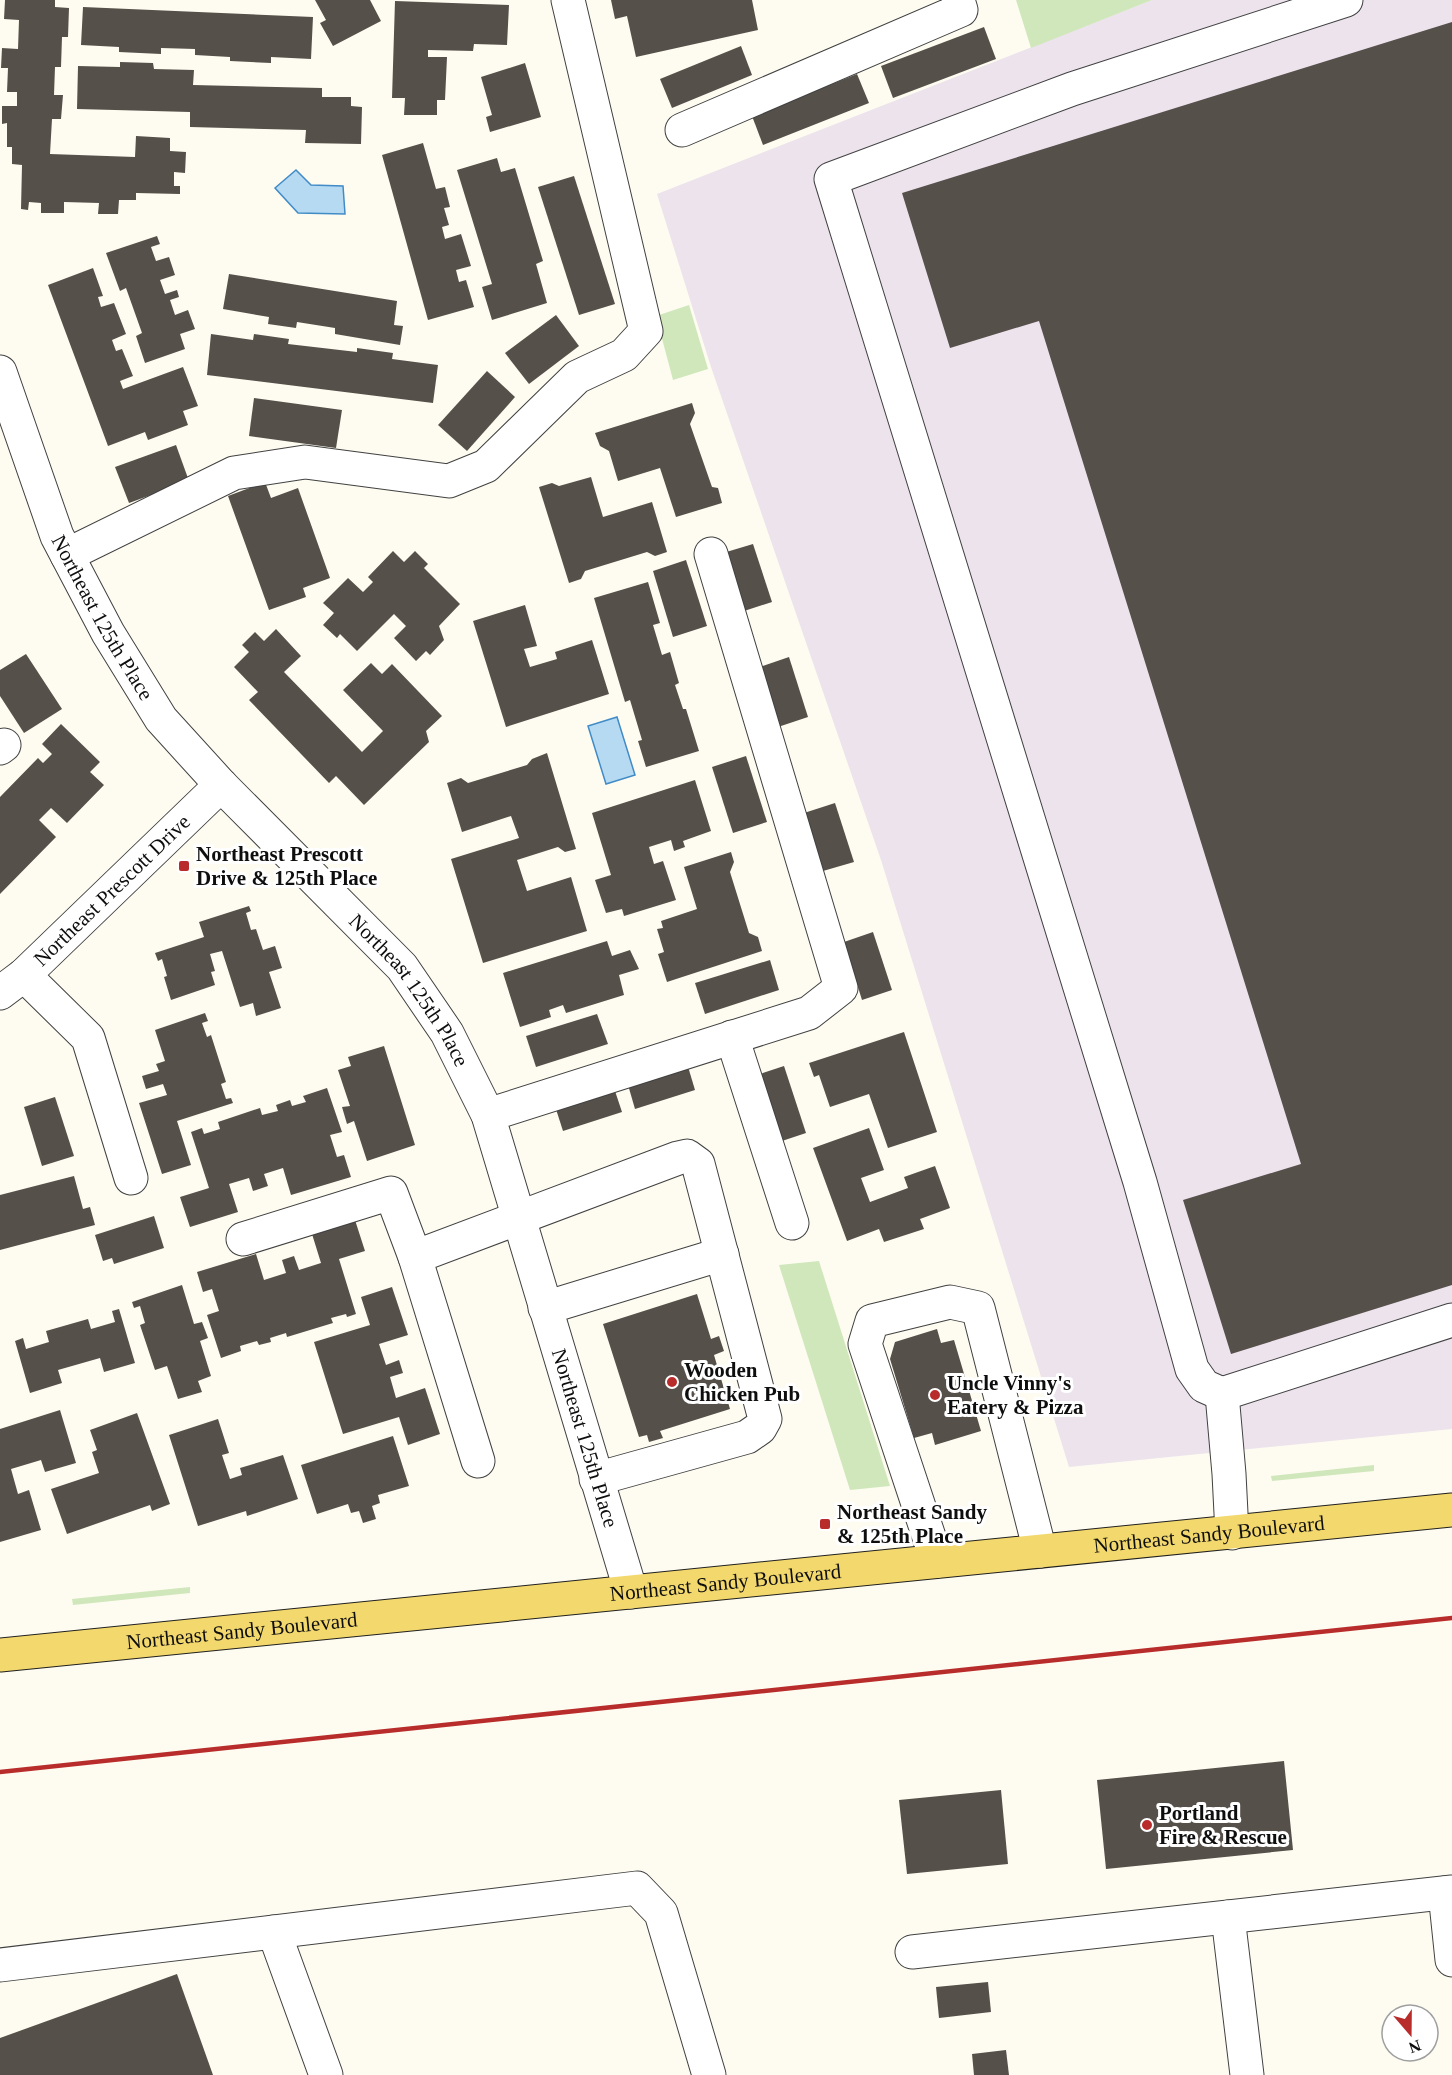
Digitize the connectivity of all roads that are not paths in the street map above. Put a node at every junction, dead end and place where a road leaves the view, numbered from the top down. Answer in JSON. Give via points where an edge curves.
{"nodes":[{"id":1,"x":568,"y":0,"type":"edge"},
{"id":2,"x":958,"y":0,"type":"edge"},
{"id":3,"x":1346,"y":0,"type":"edge"},
{"id":4,"x":682,"y":130,"type":"dead end"},
{"id":5,"x":0,"y":372,"type":"edge"},
{"id":6,"x":11,"y":439,"type":"edge"},
{"id":7,"x":711,"y":554,"type":"dead end"},
{"id":8,"x":67,"y":555,"type":"junction"},
{"id":9,"x":221,"y":785,"type":"junction"},
{"id":10,"x":12,"y":984,"type":"edge"},
{"id":11,"x":732,"y":1037,"type":"junction"},
{"id":12,"x":488,"y":1115,"type":"junction"},
{"id":13,"x":131,"y":1178,"type":"dead end"},
{"id":14,"x":519,"y":1220,"type":"junction"},
{"id":15,"x":792,"y":1223,"type":"dead end"},
{"id":16,"x":243,"y":1239,"type":"dead end"},
{"id":17,"x":722,"y":1254,"type":"junction"},
{"id":18,"x":415,"y":1257,"type":"junction"},
{"id":19,"x":545,"y":1308,"type":"junction"},
{"id":20,"x":1452,"y":1320,"type":"edge"},
{"id":21,"x":1222,"y":1394,"type":"junction"},
{"id":22,"x":478,"y":1461,"type":"dead end"},
{"id":23,"x":596,"y":1479,"type":"junction"},
{"id":24,"x":1452,"y":1510,"type":"edge"},
{"id":25,"x":1232,"y":1533,"type":"junction"},
{"id":26,"x":1040,"y":1551,"type":"junction"},
{"id":27,"x":937,"y":1561,"type":"junction"},
{"id":28,"x":631,"y":1592,"type":"junction"},
{"id":29,"x":0,"y":1655,"type":"edge"},
{"id":30,"x":1448,"y":1893,"type":"edge"},
{"id":31,"x":1228,"y":1917,"type":"junction"},
{"id":32,"x":274,"y":1932,"type":"junction"},
{"id":33,"x":912,"y":1952,"type":"dead end"},
{"id":34,"x":1452,"y":1960,"type":"edge"},
{"id":35,"x":0,"y":1965,"type":"edge"},
{"id":36,"x":326,"y":2075,"type":"edge"},
{"id":37,"x":710,"y":2075,"type":"edge"},
{"id":38,"x":1247,"y":2075,"type":"edge"}],
"edges":[{"from":1,"to":8,"type":"street","via":[[646,332],[624,355],[577,377],[486,466],[449,481],[305,462],[234,473]]},
{"from":2,"to":4,"type":"street","via":[[961,10]]},
{"from":3,"to":21,"type":"street","via":[[1072,89],[831,179],[1136,1171],[1192,1369],[1204,1386]]},
{"from":5,"to":6,"type":"street","name":"Northeast 125th Place"},
{"from":6,"to":8,"type":"street","name":"Northeast 125th Place"},
{"from":7,"to":11,"type":"street","via":[[841,988],[809,1013]]},
{"from":8,"to":9,"type":"street","name":"Northeast 125th Place","via":[[108,633],[160,718]]},
{"from":9,"to":10,"type":"street","name":"Northeast Prescott Drive"},
{"from":9,"to":12,"type":"street","name":"Northeast 125th Place","via":[[402,967],[447,1034]]},
{"from":10,"to":13,"type":"street","via":[[88,1038]]},
{"from":11,"to":12,"type":"street"},
{"from":11,"to":15,"type":"street"},
{"from":12,"to":14,"type":"street","name":"Northeast 125th Place"},
{"from":14,"to":17,"type":"street","via":[[687,1156],[698,1164]]},
{"from":14,"to":18,"type":"street"},
{"from":14,"to":19,"type":"street","name":"Northeast 125th Place"},
{"from":16,"to":18,"type":"street","via":[[391,1193]]},
{"from":17,"to":19,"type":"street"},
{"from":17,"to":23,"type":"street","via":[[765,1419],[760,1428],[747,1437]]},
{"from":18,"to":22,"type":"street"},
{"from":19,"to":23,"type":"street","name":"Northeast 125th Place"},
{"from":20,"to":21,"type":"street"},
{"from":21,"to":25,"type":"street"},
{"from":23,"to":28,"type":"street","name":"Northeast 125th Place"},
{"from":24,"to":25,"type":"main road","name":"Northeast Sandy Boulevard"},
{"from":25,"to":26,"type":"main road","name":"Northeast Sandy Boulevard"},
{"from":26,"to":27,"type":"main road","name":"Northeast Sandy Boulevard"},
{"from":26,"to":27,"type":"street","via":[[978,1308],[950,1302],[872,1321],[865,1344]]},
{"from":27,"to":28,"type":"main road","name":"Northeast Sandy Boulevard"},
{"from":28,"to":29,"type":"main road","name":"Northeast Sandy Boulevard"},
{"from":30,"to":31,"type":"street"},
{"from":30,"to":34,"type":"street"},
{"from":31,"to":33,"type":"street"},
{"from":31,"to":38,"type":"street"},
{"from":32,"to":35,"type":"street"},
{"from":32,"to":36,"type":"street"},
{"from":32,"to":37,"type":"street","via":[[637,1888],[662,1913]]}]}
